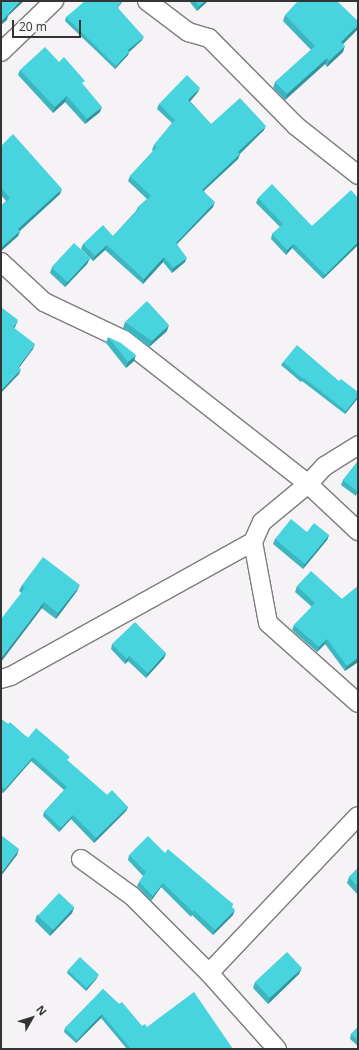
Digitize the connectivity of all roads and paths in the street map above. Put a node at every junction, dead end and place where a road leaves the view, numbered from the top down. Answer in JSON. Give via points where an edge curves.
{"nodes":[{"id":1,"x":54,"y":1,"type":"edge"},
{"id":2,"x":147,"y":1,"type":"edge"},
{"id":3,"x":1,"y":52,"type":"edge"},
{"id":4,"x":358,"y":175,"type":"edge"},
{"id":5,"x":1,"y":262,"type":"edge"},
{"id":6,"x":358,"y":445,"type":"edge"},
{"id":7,"x":308,"y":484,"type":"junction"},
{"id":8,"x":358,"y":531,"type":"edge"},
{"id":9,"x":253,"y":542,"type":"junction"},
{"id":10,"x":1,"y":679,"type":"edge"},
{"id":11,"x":358,"y":703,"type":"edge"},
{"id":12,"x":358,"y":816,"type":"edge"},
{"id":13,"x":82,"y":859,"type":"dead end"},
{"id":14,"x":209,"y":973,"type":"junction"},
{"id":15,"x":277,"y":1049,"type":"edge"}],
"edges":[{"from":1,"to":3,"type":"street"},
{"from":2,"to":4,"type":"street","via":[[188,32],[209,38],[296,126]]},
{"from":5,"to":7,"type":"street","via":[[44,302],[124,340]]},
{"from":6,"to":7,"type":"street","via":[[325,466]]},
{"from":7,"to":8,"type":"street"},
{"from":7,"to":9,"type":"street","via":[[262,522]]},
{"from":9,"to":10,"type":"street"},
{"from":9,"to":11,"type":"street","via":[[268,623]]},
{"from":12,"to":14,"type":"street"},
{"from":13,"to":14,"type":"street","via":[[132,896]]},
{"from":14,"to":15,"type":"street"}]}
